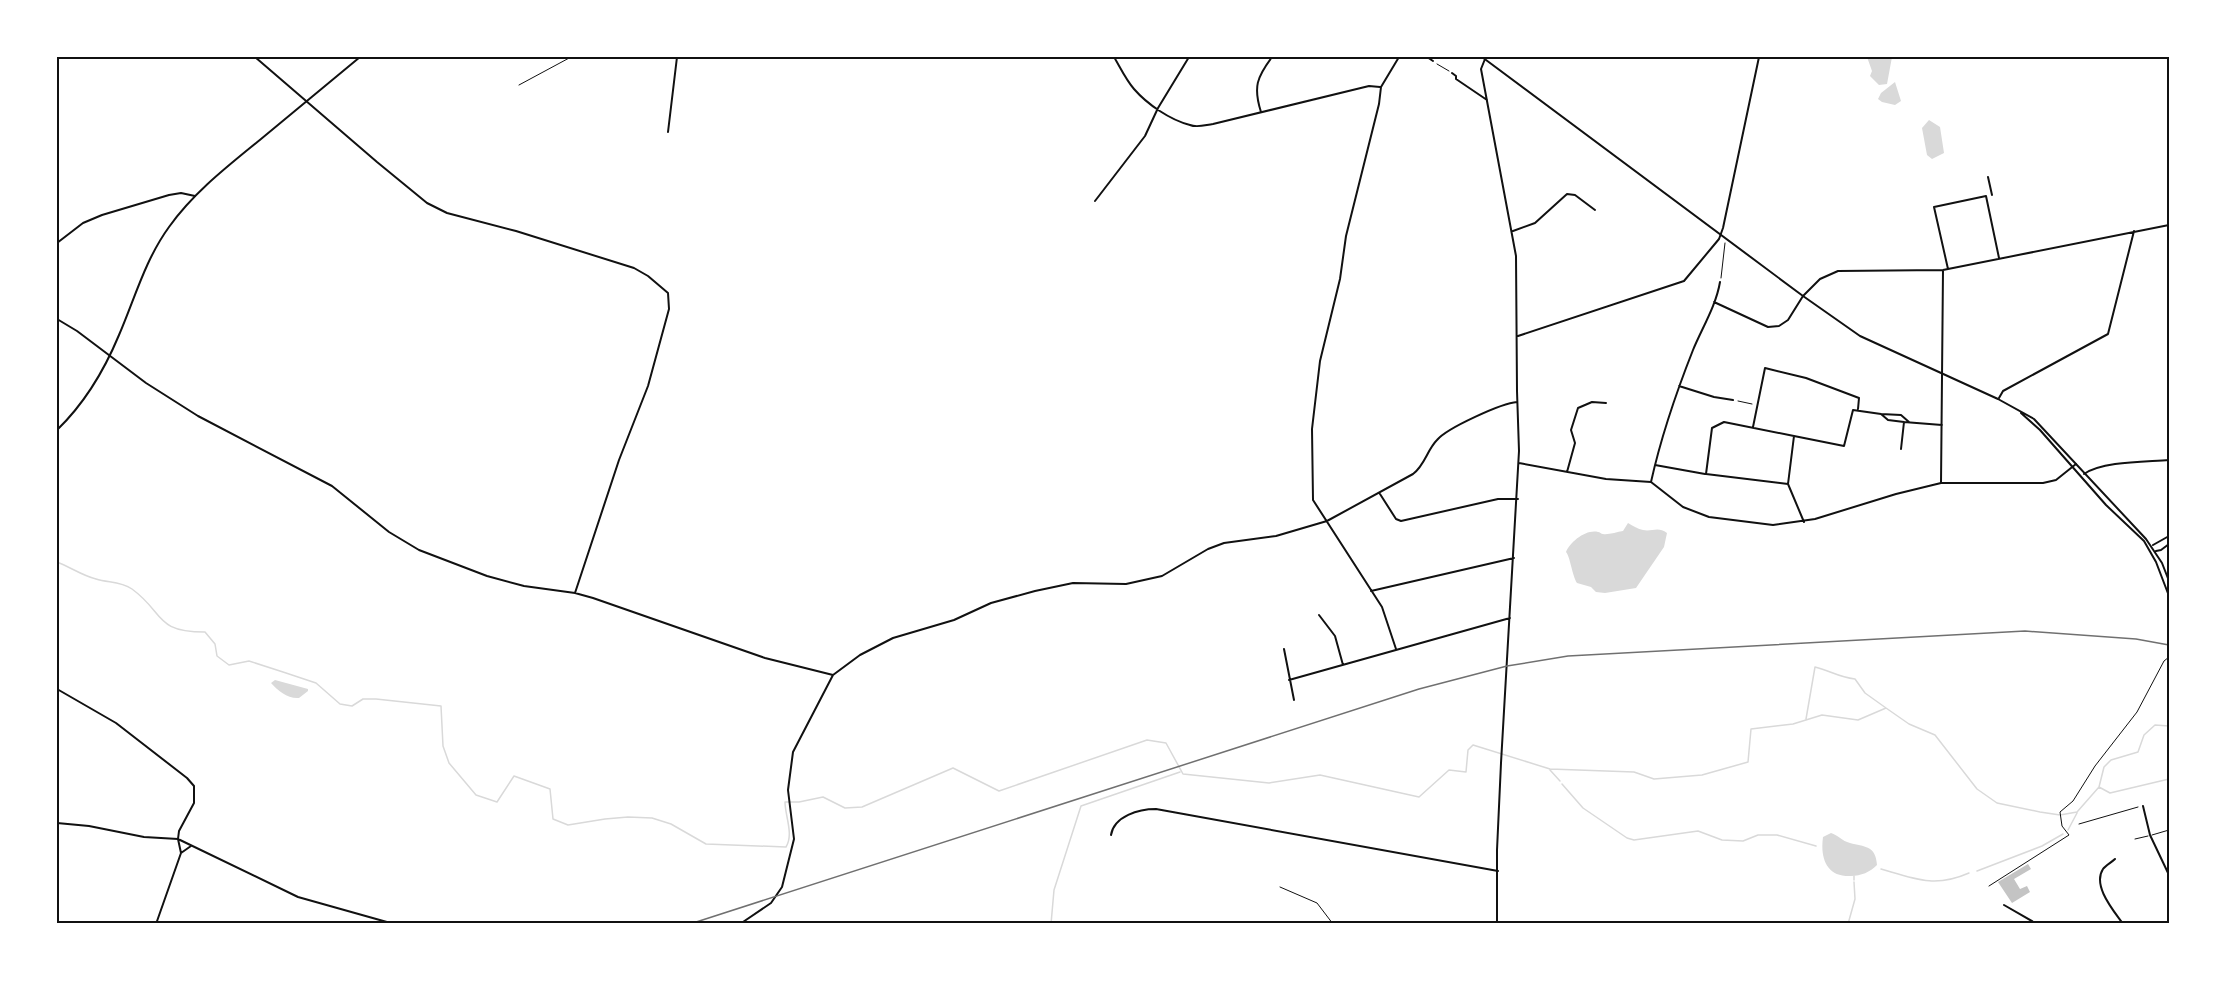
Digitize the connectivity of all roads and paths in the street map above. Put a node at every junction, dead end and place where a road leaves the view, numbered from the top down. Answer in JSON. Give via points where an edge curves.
{"nodes":[{"id":1,"x":255,"y":57,"type":"edge"},
{"id":2,"x":360,"y":57,"type":"edge"},
{"id":3,"x":571,"y":57,"type":"edge"},
{"id":4,"x":677,"y":57,"type":"edge"},
{"id":5,"x":1114,"y":57,"type":"edge"},
{"id":6,"x":1189,"y":57,"type":"edge"},
{"id":7,"x":1272,"y":57,"type":"edge"},
{"id":8,"x":1399,"y":57,"type":"edge"},
{"id":9,"x":1427,"y":57,"type":"edge"},
{"id":10,"x":1759,"y":57,"type":"edge"},
{"id":11,"x":1483,"y":58,"type":"edge"},
{"id":12,"x":1433,"y":61,"type":"joint"},
{"id":13,"x":1452,"y":73,"type":"joint"},
{"id":14,"x":519,"y":85,"type":"dead end"},
{"id":15,"x":1381,"y":87,"type":"junction"},
{"id":16,"x":1488,"y":100,"type":"junction"},
{"id":17,"x":307,"y":101,"type":"junction"},
{"id":18,"x":1158,"y":108,"type":"junction"},
{"id":19,"x":1261,"y":112,"type":"junction"},
{"id":20,"x":668,"y":132,"type":"dead end"},
{"id":21,"x":1988,"y":177,"type":"dead end"},
{"id":22,"x":195,"y":196,"type":"junction"},
{"id":23,"x":1986,"y":196,"type":"junction"},
{"id":24,"x":1095,"y":201,"type":"dead end"},
{"id":25,"x":1595,"y":210,"type":"dead end"},
{"id":26,"x":2169,"y":225,"type":"edge"},
{"id":27,"x":1513,"y":231,"type":"junction"},
{"id":28,"x":2134,"y":231,"type":"junction"},
{"id":29,"x":1720,"y":234,"type":"junction"},
{"id":30,"x":1727,"y":238,"type":"junction"},
{"id":31,"x":57,"y":243,"type":"edge"},
{"id":32,"x":1999,"y":258,"type":"junction"},
{"id":33,"x":1948,"y":269,"type":"junction"},
{"id":34,"x":1943,"y":270,"type":"junction"},
{"id":35,"x":1720,"y":282,"type":"joint"},
{"id":36,"x":1803,"y":296,"type":"junction"},
{"id":37,"x":1714,"y":302,"type":"junction"},
{"id":38,"x":57,"y":319,"type":"edge"},
{"id":39,"x":1517,"y":336,"type":"junction"},
{"id":40,"x":1942,"y":375,"type":"junction"},
{"id":41,"x":1679,"y":386,"type":"junction"},
{"id":42,"x":1998,"y":399,"type":"junction"},
{"id":43,"x":1733,"y":400,"type":"joint"},
{"id":44,"x":1517,"y":402,"type":"junction"},
{"id":45,"x":1606,"y":402,"type":"dead end"},
{"id":46,"x":1757,"y":405,"type":"junction"},
{"id":47,"x":2014,"y":407,"type":"junction"},
{"id":48,"x":1858,"y":409,"type":"junction"},
{"id":49,"x":1881,"y":414,"type":"junction"},
{"id":50,"x":1904,"y":422,"type":"junction"},
{"id":51,"x":1909,"y":423,"type":"junction"},
{"id":52,"x":1942,"y":425,"type":"junction"},
{"id":53,"x":1753,"y":427,"type":"junction"},
{"id":54,"x":57,"y":430,"type":"edge"},
{"id":55,"x":1794,"y":436,"type":"junction"},
{"id":56,"x":1901,"y":449,"type":"dead end"},
{"id":57,"x":2169,"y":460,"type":"edge"},
{"id":58,"x":1519,"y":463,"type":"junction"},
{"id":59,"x":2076,"y":464,"type":"junction"},
{"id":60,"x":1655,"y":465,"type":"junction"},
{"id":61,"x":2072,"y":467,"type":"junction"},
{"id":62,"x":1567,"y":472,"type":"junction"},
{"id":63,"x":2084,"y":473,"type":"junction"},
{"id":64,"x":1706,"y":474,"type":"junction"},
{"id":65,"x":2080,"y":476,"type":"junction"},
{"id":66,"x":1651,"y":482,"type":"junction"},
{"id":67,"x":1941,"y":483,"type":"junction"},
{"id":68,"x":1788,"y":484,"type":"junction"},
{"id":69,"x":1380,"y":494,"type":"junction"},
{"id":70,"x":1518,"y":499,"type":"junction"},
{"id":71,"x":1328,"y":521,"type":"junction"},
{"id":72,"x":1804,"y":522,"type":"junction"},
{"id":73,"x":2169,"y":536,"type":"edge"},
{"id":74,"x":2169,"y":544,"type":"edge"},
{"id":75,"x":2151,"y":546,"type":"junction"},
{"id":76,"x":2150,"y":550,"type":"junction"},
{"id":77,"x":2155,"y":551,"type":"junction"},
{"id":78,"x":2169,"y":555,"type":"edge"},
{"id":79,"x":1514,"y":558,"type":"junction"},
{"id":80,"x":2169,"y":576,"type":"edge"},
{"id":81,"x":2169,"y":581,"type":"edge"},
{"id":82,"x":1371,"y":591,"type":"junction"},
{"id":83,"x":575,"y":593,"type":"junction"},
{"id":84,"x":2169,"y":596,"type":"edge"},
{"id":85,"x":1319,"y":615,"type":"dead end"},
{"id":86,"x":1510,"y":618,"type":"junction"},
{"id":87,"x":1284,"y":649,"type":"dead end"},
{"id":88,"x":1396,"y":649,"type":"junction"},
{"id":89,"x":2169,"y":657,"type":"edge"},
{"id":90,"x":1343,"y":665,"type":"junction"},
{"id":91,"x":833,"y":675,"type":"junction"},
{"id":92,"x":1289,"y":680,"type":"junction"},
{"id":93,"x":57,"y":689,"type":"edge"},
{"id":94,"x":1294,"y":700,"type":"dead end"},
{"id":95,"x":2143,"y":806,"type":"joint"},
{"id":96,"x":57,"y":823,"type":"edge"},
{"id":97,"x":2079,"y":824,"type":"dead end"},
{"id":98,"x":2169,"y":830,"type":"edge"},
{"id":99,"x":1111,"y":835,"type":"dead end"},
{"id":100,"x":2150,"y":835,"type":"junction"},
{"id":101,"x":178,"y":839,"type":"junction"},
{"id":102,"x":2135,"y":839,"type":"dead end"},
{"id":103,"x":191,"y":846,"type":"junction"},
{"id":104,"x":181,"y":853,"type":"junction"},
{"id":105,"x":2115,"y":860,"type":"dead end"},
{"id":106,"x":1497,"y":871,"type":"junction"},
{"id":107,"x":2169,"y":875,"type":"edge"},
{"id":108,"x":1989,"y":886,"type":"dead end"},
{"id":109,"x":1280,"y":887,"type":"dead end"},
{"id":110,"x":2004,"y":905,"type":"dead end"},
{"id":111,"x":156,"y":924,"type":"edge"},
{"id":112,"x":394,"y":924,"type":"edge"},
{"id":113,"x":740,"y":924,"type":"edge"},
{"id":114,"x":1333,"y":924,"type":"edge"},
{"id":115,"x":1497,"y":924,"type":"edge"},
{"id":116,"x":2037,"y":924,"type":"edge"},
{"id":117,"x":2123,"y":924,"type":"edge"}],
"edges":[{"from":1,"to":17,"type":"street"},
{"from":2,"to":17,"type":"street"},
{"from":3,"to":14,"type":"lane"},
{"from":4,"to":20,"type":"street"},
{"from":5,"to":18,"type":"street","via":[[1133,88]]},
{"from":6,"to":18,"type":"street"},
{"from":7,"to":19,"type":"street","via":[[1258,76],[1256,91]]},
{"from":8,"to":15,"type":"street"},
{"from":9,"to":12,"type":"street"},
{"from":10,"to":29,"type":"street"},
{"from":11,"to":16,"type":"street","via":[[1481,69]]},
{"from":11,"to":29,"type":"street"},
{"from":12,"to":13,"type":"path"},
{"from":13,"to":16,"type":"street","via":[[1456,80]]},
{"from":15,"to":19,"type":"street","via":[[1369,86]]},
{"from":15,"to":71,"type":"street","via":[[1346,236],[1312,415],[1313,500]]},
{"from":16,"to":27,"type":"street"},
{"from":17,"to":22,"type":"street"},
{"from":17,"to":83,"type":"street","via":[[377,162],[447,213],[634,268],[668,293],[669,309],[648,386]]},
{"from":18,"to":19,"type":"street","via":[[1199,127]]},
{"from":18,"to":24,"type":"street","via":[[1145,136]]},
{"from":21,"to":23,"type":"street","via":[[1993,195]]},
{"from":22,"to":31,"type":"street","via":[[169,195],[102,215],[83,223]]},
{"from":22,"to":54,"type":"street","via":[[155,249],[96,382]]},
{"from":23,"to":32,"type":"street"},
{"from":23,"to":33,"type":"street","via":[[1934,207]]},
{"from":25,"to":27,"type":"street","via":[[1575,195],[1567,194],[1535,223]]},
{"from":26,"to":28,"type":"street"},
{"from":27,"to":39,"type":"street"},
{"from":28,"to":32,"type":"street"},
{"from":28,"to":42,"type":"street","via":[[2108,334],[2006,389]]},
{"from":29,"to":30,"type":"street"},
{"from":29,"to":39,"type":"street","via":[[1684,281]]},
{"from":30,"to":35,"type":"path"},
{"from":30,"to":36,"type":"street"},
{"from":32,"to":33,"type":"street"},
{"from":33,"to":34,"type":"street"},
{"from":34,"to":36,"type":"street","via":[[1838,271],[1820,279]]},
{"from":34,"to":40,"type":"street"},
{"from":35,"to":37,"type":"street"},
{"from":36,"to":37,"type":"street","via":[[1788,320],[1768,327]]},
{"from":36,"to":40,"type":"street","via":[[1860,336]]},
{"from":37,"to":41,"type":"street"},
{"from":38,"to":83,"type":"street","via":[[217,427],[332,486],[389,532],[419,550],[487,576]]},
{"from":39,"to":44,"type":"street"},
{"from":40,"to":42,"type":"street"},
{"from":40,"to":52,"type":"street"},
{"from":41,"to":43,"type":"street"},
{"from":41,"to":60,"type":"street"},
{"from":42,"to":47,"type":"street"},
{"from":43,"to":46,"type":"path"},
{"from":44,"to":58,"type":"street"},
{"from":44,"to":69,"type":"street","via":[[1450,429],[1435,441],[1416,472]]},
{"from":45,"to":62,"type":"street","via":[[1578,408],[1571,430],[1575,443]]},
{"from":46,"to":48,"type":"street","via":[[1765,368],[1806,378],[1858,398]]},
{"from":46,"to":53,"type":"street"},
{"from":47,"to":59,"type":"street","via":[[2038,422]]},
{"from":47,"to":61,"type":"street"},
{"from":48,"to":49,"type":"street"},
{"from":48,"to":55,"type":"street","via":[[1853,410],[1844,446]]},
{"from":49,"to":50,"type":"street","via":[[1888,420]]},
{"from":49,"to":51,"type":"street","via":[[1901,415]]},
{"from":50,"to":51,"type":"street"},
{"from":50,"to":56,"type":"street"},
{"from":51,"to":52,"type":"street"},
{"from":52,"to":67,"type":"street"},
{"from":53,"to":55,"type":"street"},
{"from":53,"to":64,"type":"street","via":[[1724,422],[1712,428]]},
{"from":55,"to":68,"type":"street"},
{"from":57,"to":63,"type":"street"},
{"from":58,"to":62,"type":"street"},
{"from":58,"to":70,"type":"street"},
{"from":59,"to":61,"type":"street"},
{"from":59,"to":63,"type":"street"},
{"from":60,"to":64,"type":"street"},
{"from":60,"to":66,"type":"street"},
{"from":61,"to":65,"type":"street"},
{"from":61,"to":67,"type":"street","via":[[2055,480],[2043,483]]},
{"from":62,"to":66,"type":"street"},
{"from":63,"to":65,"type":"street"},
{"from":63,"to":75,"type":"street"},
{"from":64,"to":68,"type":"street"},
{"from":65,"to":76,"type":"street"},
{"from":66,"to":72,"type":"street","via":[[1683,507],[1709,517],[1773,525]]},
{"from":67,"to":72,"type":"street"},
{"from":68,"to":72,"type":"street"},
{"from":69,"to":70,"type":"street","via":[[1401,521],[1498,499]]},
{"from":69,"to":71,"type":"street"},
{"from":70,"to":79,"type":"street"},
{"from":71,"to":82,"type":"street"},
{"from":71,"to":91,"type":"street","via":[[1276,536],[1224,543],[1162,576],[1143,581],[1058,585],[991,603],[954,620],[886,642]]},
{"from":73,"to":75,"type":"street"},
{"from":74,"to":77,"type":"street"},
{"from":75,"to":76,"type":"street"},
{"from":75,"to":77,"type":"street"},
{"from":76,"to":77,"type":"street"},
{"from":76,"to":84,"type":"street"},
{"from":77,"to":81,"type":"street"},
{"from":78,"to":80,"type":"street"},
{"from":79,"to":82,"type":"street"},
{"from":79,"to":86,"type":"street"},
{"from":82,"to":88,"type":"street","via":[[1382,607]]},
{"from":83,"to":91,"type":"street","via":[[765,658]]},
{"from":85,"to":90,"type":"street","via":[[1335,636]]},
{"from":86,"to":88,"type":"street"},
{"from":86,"to":106,"type":"street"},
{"from":87,"to":92,"type":"street"},
{"from":88,"to":90,"type":"street"},
{"from":89,"to":108,"type":"path","via":[[2137,712],[2073,801],[2060,812],[2062,826],[2069,835]]},
{"from":90,"to":92,"type":"street"},
{"from":91,"to":113,"type":"street","via":[[793,752],[789,805],[794,839],[782,887],[771,903]]},
{"from":92,"to":94,"type":"street"},
{"from":93,"to":101,"type":"street","via":[[116,723],[194,786],[194,803]]},
{"from":95,"to":97,"type":"path"},
{"from":95,"to":100,"type":"street"},
{"from":96,"to":101,"type":"street"},
{"from":98,"to":100,"type":"lane"},
{"from":99,"to":106,"type":"street","via":[[1123,818],[1156,809]]},
{"from":100,"to":102,"type":"lane"},
{"from":100,"to":107,"type":"street"},
{"from":101,"to":103,"type":"street"},
{"from":101,"to":104,"type":"street"},
{"from":103,"to":104,"type":"street"},
{"from":103,"to":112,"type":"street","via":[[298,897]]},
{"from":104,"to":111,"type":"street"},
{"from":105,"to":117,"type":"street","via":[[2103,869],[2100,881]]},
{"from":106,"to":115,"type":"street"},
{"from":109,"to":114,"type":"path","via":[[1317,903]]},
{"from":110,"to":116,"type":"street"}]}
